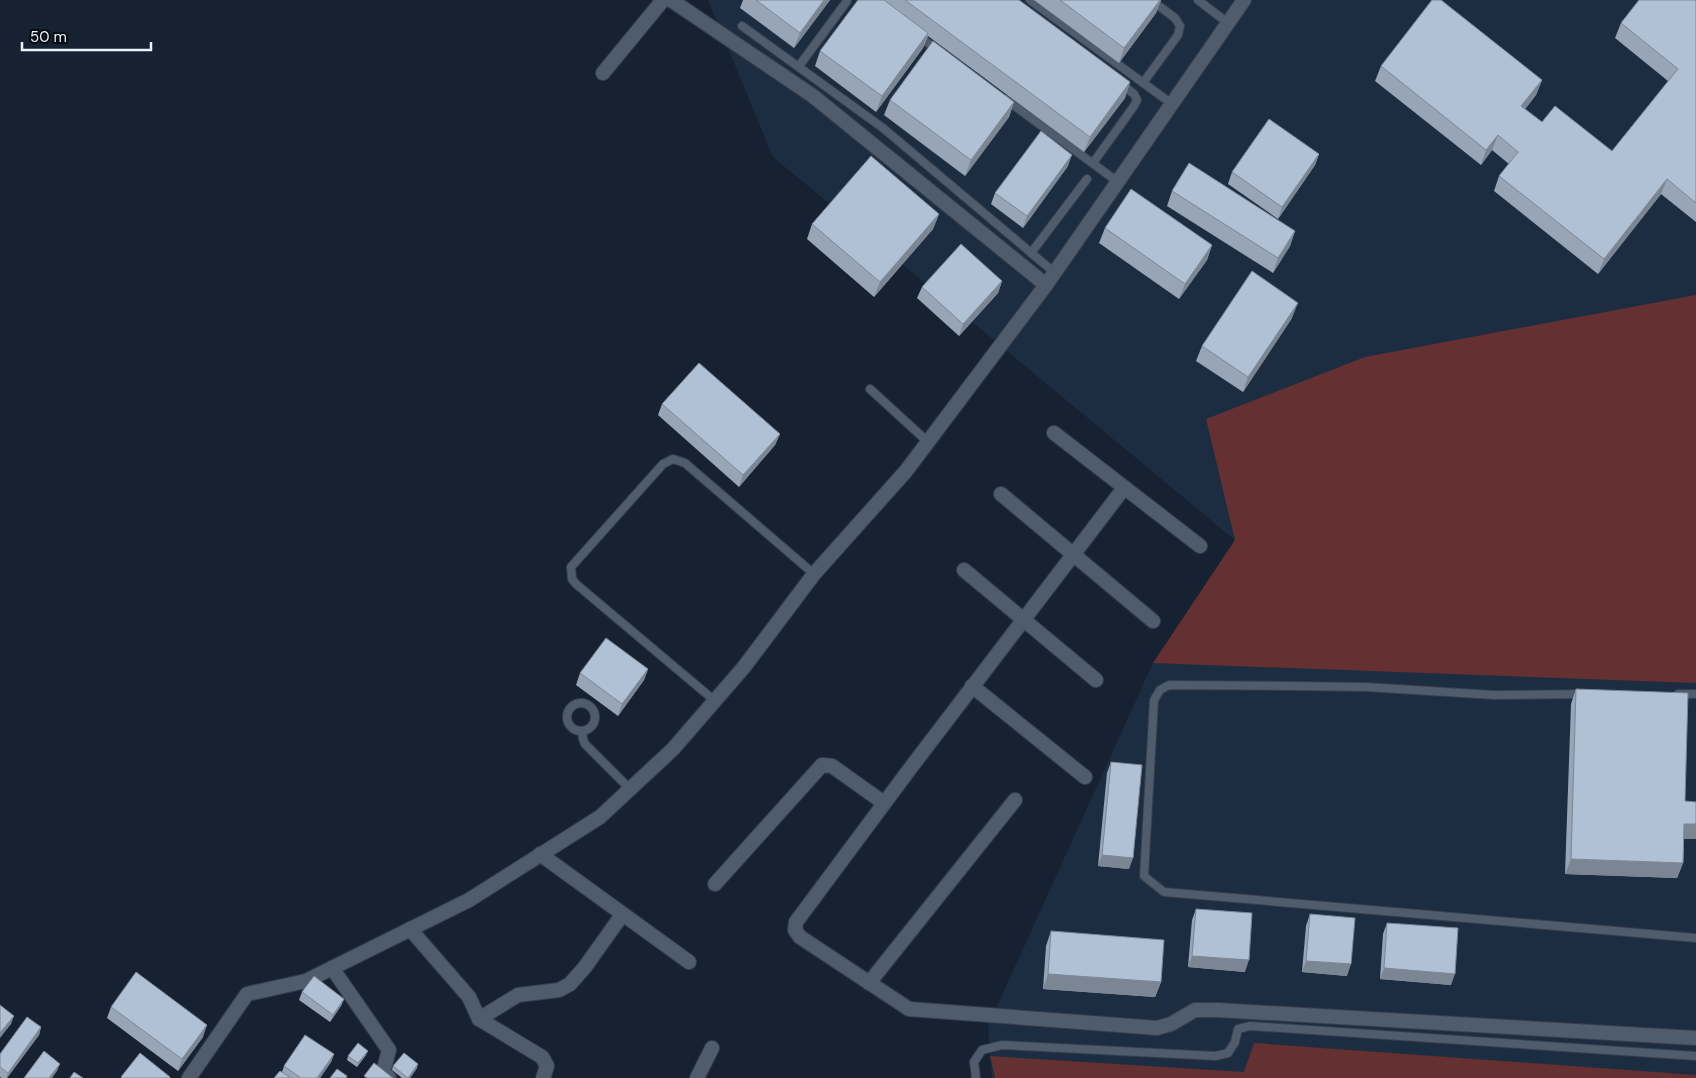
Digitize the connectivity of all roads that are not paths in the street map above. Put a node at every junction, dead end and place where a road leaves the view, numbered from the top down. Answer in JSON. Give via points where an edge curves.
{"nodes":[{"id":1,"x":663,"y":0,"type":"edge"},
{"id":2,"x":672,"y":0,"type":"edge"},
{"id":3,"x":1030,"y":0,"type":"edge"},
{"id":4,"x":1151,"y":0,"type":"edge"},
{"id":5,"x":1198,"y":0,"type":"edge"},
{"id":6,"x":1244,"y":0,"type":"edge"},
{"id":7,"x":847,"y":1,"type":"edge"},
{"id":8,"x":1228,"y":22,"type":"junction"},
{"id":9,"x":742,"y":26,"type":"dead end"},
{"id":10,"x":912,"y":32,"type":"edge"},
{"id":11,"x":944,"y":55,"type":"edge"},
{"id":12,"x":799,"y":66,"type":"junction"},
{"id":13,"x":603,"y":73,"type":"dead end"},
{"id":14,"x":1113,"y":78,"type":"edge"},
{"id":15,"x":1143,"y":83,"type":"junction"},
{"id":16,"x":999,"y":95,"type":"edge"},
{"id":17,"x":1172,"y":104,"type":"junction"},
{"id":18,"x":1093,"y":163,"type":"junction"},
{"id":19,"x":1087,"y":179,"type":"dead end"},
{"id":20,"x":1118,"y":182,"type":"junction"},
{"id":21,"x":1031,"y":253,"type":"junction"},
{"id":22,"x":1055,"y":273,"type":"junction"},
{"id":23,"x":1046,"y":285,"type":"junction"},
{"id":24,"x":870,"y":389,"type":"dead end"},
{"id":25,"x":1054,"y":433,"type":"dead end"},
{"id":26,"x":928,"y":442,"type":"junction"},
{"id":27,"x":1124,"y":488,"type":"junction"},
{"id":28,"x":1001,"y":494,"type":"dead end"},
{"id":29,"x":1200,"y":546,"type":"dead end"},
{"id":30,"x":1073,"y":554,"type":"junction"},
{"id":31,"x":964,"y":570,"type":"dead end"},
{"id":32,"x":814,"y":574,"type":"junction"},
{"id":33,"x":1023,"y":619,"type":"junction"},
{"id":34,"x":1153,"y":621,"type":"dead end"},
{"id":35,"x":1096,"y":680,"type":"dead end"},
{"id":36,"x":972,"y":686,"type":"junction"},
{"id":37,"x":1590,"y":694,"type":"edge"},
{"id":38,"x":1667,"y":694,"type":"edge"},
{"id":39,"x":1696,"y":694,"type":"edge"},
{"id":40,"x":715,"y":701,"type":"junction"},
{"id":41,"x":582,"y":731,"type":"dead end"},
{"id":42,"x":1085,"y":778,"type":"dead end"},
{"id":43,"x":630,"y":789,"type":"junction"},
{"id":44,"x":1015,"y":800,"type":"dead end"},
{"id":45,"x":884,"y":803,"type":"junction"},
{"id":46,"x":540,"y":854,"type":"junction"},
{"id":47,"x":715,"y":884,"type":"dead end"},
{"id":48,"x":622,"y":915,"type":"junction"},
{"id":49,"x":410,"y":929,"type":"junction"},
{"id":50,"x":1696,"y":938,"type":"edge"},
{"id":51,"x":689,"y":962,"type":"dead end"},
{"id":52,"x":332,"y":968,"type":"junction"},
{"id":53,"x":869,"y":982,"type":"junction"},
{"id":54,"x":479,"y":1018,"type":"junction"},
{"id":55,"x":1696,"y":1038,"type":"edge"},
{"id":56,"x":712,"y":1048,"type":"dead end"},
{"id":57,"x":1696,"y":1056,"type":"edge"},
{"id":58,"x":189,"y":1078,"type":"edge"},
{"id":59,"x":389,"y":1078,"type":"edge"},
{"id":60,"x":543,"y":1078,"type":"edge"},
{"id":61,"x":697,"y":1078,"type":"edge"},
{"id":62,"x":976,"y":1078,"type":"edge"}],
"edges":[{"from":1,"to":13,"type":"street"},
{"from":2,"to":23,"type":"street","via":[[813,96]]},
{"from":3,"to":15,"type":"lane"},
{"from":4,"to":15,"type":"lane","via":[[1176,18],[1180,26],[1178,35]]},
{"from":5,"to":8,"type":"lane"},
{"from":6,"to":8,"type":"street"},
{"from":7,"to":12,"type":"lane"},
{"from":8,"to":17,"type":"street"},
{"from":9,"to":12,"type":"lane"},
{"from":10,"to":11,"type":"lane"},
{"from":12,"to":21,"type":"lane","via":[[883,128]]},
{"from":14,"to":18,"type":"lane","via":[[1137,100]]},
{"from":15,"to":17,"type":"lane"},
{"from":16,"to":18,"type":"lane"},
{"from":17,"to":20,"type":"street"},
{"from":18,"to":20,"type":"lane"},
{"from":19,"to":21,"type":"lane"},
{"from":20,"to":22,"type":"street"},
{"from":21,"to":22,"type":"lane"},
{"from":22,"to":23,"type":"street"},
{"from":23,"to":26,"type":"street"},
{"from":24,"to":26,"type":"lane"},
{"from":25,"to":27,"type":"street"},
{"from":26,"to":32,"type":"street"},
{"from":27,"to":29,"type":"street"},
{"from":27,"to":30,"type":"street"},
{"from":28,"to":30,"type":"street"},
{"from":30,"to":33,"type":"street"},
{"from":30,"to":34,"type":"street"},
{"from":31,"to":33,"type":"street"},
{"from":32,"to":40,"type":"street"},
{"from":32,"to":40,"type":"lane","via":[[685,464],[673,459],[663,464],[571,567],[576,584]]},
{"from":33,"to":35,"type":"street"},
{"from":33,"to":36,"type":"street"},
{"from":36,"to":42,"type":"street"},
{"from":36,"to":45,"type":"street"},
{"from":37,"to":50,"type":"lane","via":[[1169,686],[1160,690],[1154,700],[1144,876],[1164,892]]},
{"from":38,"to":39,"type":"lane"},
{"from":40,"to":43,"type":"street"},
{"from":41,"to":43,"type":"lane","via":[[585,744]]},
{"from":43,"to":46,"type":"street","via":[[600,818]]},
{"from":44,"to":53,"type":"street"},
{"from":45,"to":47,"type":"street","via":[[832,766],[822,765]]},
{"from":45,"to":53,"type":"street","via":[[796,922],[795,930],[800,937]]},
{"from":46,"to":48,"type":"street"},
{"from":46,"to":49,"type":"street","via":[[469,900]]},
{"from":48,"to":51,"type":"street"},
{"from":48,"to":54,"type":"street","via":[[570,984],[559,990],[518,995]]},
{"from":49,"to":52,"type":"street"},
{"from":49,"to":54,"type":"street","via":[[468,997]]},
{"from":52,"to":58,"type":"street","via":[[306,981],[247,994]]},
{"from":52,"to":59,"type":"street","via":[[389,1050],[383,1072]]},
{"from":53,"to":55,"type":"street","via":[[909,1009],[1157,1028],[1195,1010],[1218,1010]]},
{"from":54,"to":60,"type":"street","via":[[542,1057],[547,1066]]},
{"from":56,"to":61,"type":"street"},
{"from":57,"to":62,"type":"lane","via":[[1250,1026],[1238,1029],[1228,1053],[1216,1056],[1002,1045],[982,1050],[974,1062]]}]}
